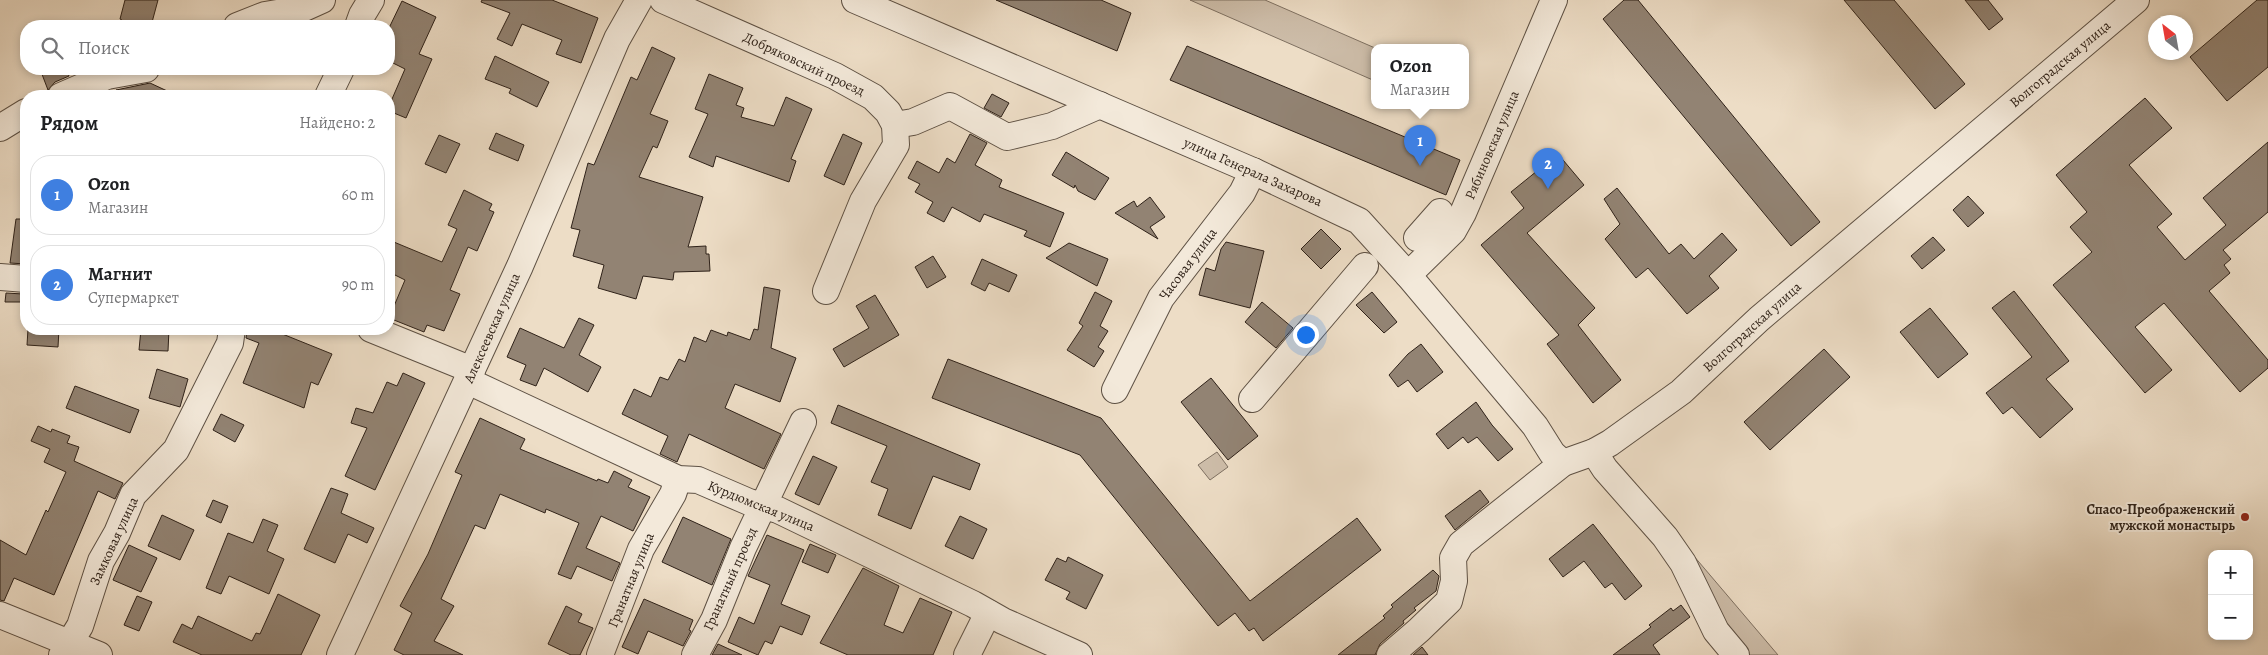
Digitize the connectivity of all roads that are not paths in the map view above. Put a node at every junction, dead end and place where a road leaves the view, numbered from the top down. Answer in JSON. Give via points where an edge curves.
{"nodes":[{"id":1,"x":322,"y":0,"type":"edge"},
{"id":2,"x":371,"y":0,"type":"edge"},
{"id":3,"x":639,"y":0,"type":"edge"},
{"id":4,"x":663,"y":0,"type":"edge"},
{"id":5,"x":855,"y":0,"type":"edge"},
{"id":6,"x":1554,"y":0,"type":"edge"},
{"id":7,"x":2136,"y":0,"type":"edge"},
{"id":8,"x":252,"y":20,"type":"edge"},
{"id":9,"x":360,"y":20,"type":"edge"},
{"id":10,"x":113,"y":75,"type":"edge"},
{"id":11,"x":338,"y":75,"type":"edge"},
{"id":12,"x":75,"y":90,"type":"edge"},
{"id":13,"x":331,"y":90,"type":"edge"},
{"id":14,"x":1100,"y":105,"type":"junction"},
{"id":15,"x":20,"y":116,"type":"edge"},
{"id":16,"x":895,"y":125,"type":"junction"},
{"id":17,"x":0,"y":128,"type":"edge"},
{"id":18,"x":1253,"y":170,"type":"junction"},
{"id":19,"x":1440,"y":212,"type":"dead end"},
{"id":20,"x":1417,"y":238,"type":"dead end"},
{"id":21,"x":1365,"y":266,"type":"dead end"},
{"id":22,"x":1408,"y":275,"type":"junction"},
{"id":23,"x":0,"y":277,"type":"edge"},
{"id":24,"x":20,"y":279,"type":"edge"},
{"id":25,"x":826,"y":291,"type":"dead end"},
{"id":26,"x":231,"y":335,"type":"edge"},
{"id":27,"x":384,"y":335,"type":"edge"},
{"id":28,"x":470,"y":376,"type":"junction"},
{"id":29,"x":1115,"y":390,"type":"dead end"},
{"id":30,"x":1252,"y":399,"type":"dead end"},
{"id":31,"x":803,"y":422,"type":"dead end"},
{"id":32,"x":1594,"y":452,"type":"junction"},
{"id":33,"x":1563,"y":463,"type":"junction"},
{"id":34,"x":678,"y":479,"type":"junction"},
{"id":35,"x":763,"y":506,"type":"junction"},
{"id":36,"x":988,"y":613,"type":"junction"},
{"id":37,"x":0,"y":615,"type":"edge"},
{"id":38,"x":66,"y":650,"type":"edge"},
{"id":39,"x":99,"y":655,"type":"edge"},
{"id":40,"x":340,"y":655,"type":"edge"},
{"id":41,"x":600,"y":655,"type":"edge"},
{"id":42,"x":695,"y":655,"type":"edge"},
{"id":43,"x":967,"y":655,"type":"edge"},
{"id":44,"x":1079,"y":655,"type":"edge"},
{"id":45,"x":1390,"y":655,"type":"edge"},
{"id":46,"x":1736,"y":655,"type":"edge"}],
"edges":[{"from":1,"to":8,"type":"street","via":[[302,9]]},
{"from":2,"to":9,"type":"street"},
{"from":3,"to":28,"type":"street","name":"Алексеевская улица","via":[[618,39]]},
{"from":4,"to":16,"type":"street","name":"Добряковский проезд","via":[[835,76],[873,97],[888,112]]},
{"from":5,"to":14,"type":"street","name":"улица Генерала Захарова"},
{"from":6,"to":22,"type":"street","name":"Рябиновская улица","via":[[1453,232]]},
{"from":7,"to":32,"type":"street","name":"Волгоградская улица","via":[[1759,319],[1681,392]]},
{"from":10,"to":12,"type":"street"},
{"from":11,"to":13,"type":"street"},
{"from":14,"to":16,"type":"street","via":[[1052,126],[1007,137],[950,106],[913,122]]},
{"from":14,"to":18,"type":"street","name":"улица Генерала Захарова"},
{"from":15,"to":17,"type":"street"},
{"from":16,"to":25,"type":"street","via":[[896,145],[863,201]]},
{"from":18,"to":22,"type":"street","name":"улица Генерала Захарова","via":[[1359,221]]},
{"from":18,"to":29,"type":"street","name":"Часовая улица","via":[[1242,193],[1161,298]]},
{"from":19,"to":20,"type":"street"},
{"from":21,"to":30,"type":"street"},
{"from":22,"to":33,"type":"street","name":"улица Генерала Захарова"},
{"from":23,"to":24,"type":"street"},
{"from":26,"to":38,"type":"street","name":"Замковая улица","via":[[176,450],[133,495],[101,561],[80,626]]},
{"from":27,"to":28,"type":"street","name":"Курдюмская улица"},
{"from":28,"to":34,"type":"street","name":"Курдюмская улица"},
{"from":28,"to":40,"type":"street","name":"Алексеевская улица"},
{"from":31,"to":35,"type":"street","name":"Гранатный проезд"},
{"from":32,"to":33,"type":"street","name":"Волгоградская улица"},
{"from":32,"to":46,"type":"street","via":[[1604,469],[1670,543],[1716,631]]},
{"from":33,"to":45,"type":"street","name":"Волгоградская улица","via":[[1460,544],[1453,558],[1454,581],[1449,601]]},
{"from":34,"to":35,"type":"street","name":"Курдюмская улица","via":[[698,480]]},
{"from":34,"to":41,"type":"street","name":"Гранатная улица","via":[[673,494],[641,549]]},
{"from":35,"to":36,"type":"street","name":"Курдюмская улица","via":[[778,510]]},
{"from":35,"to":42,"type":"street","name":"Гранатный проезд","via":[[714,620]]},
{"from":36,"to":43,"type":"street"},
{"from":36,"to":44,"type":"street","name":"Курдюмская улица"},
{"from":37,"to":38,"type":"street"},
{"from":38,"to":39,"type":"street"}]}
